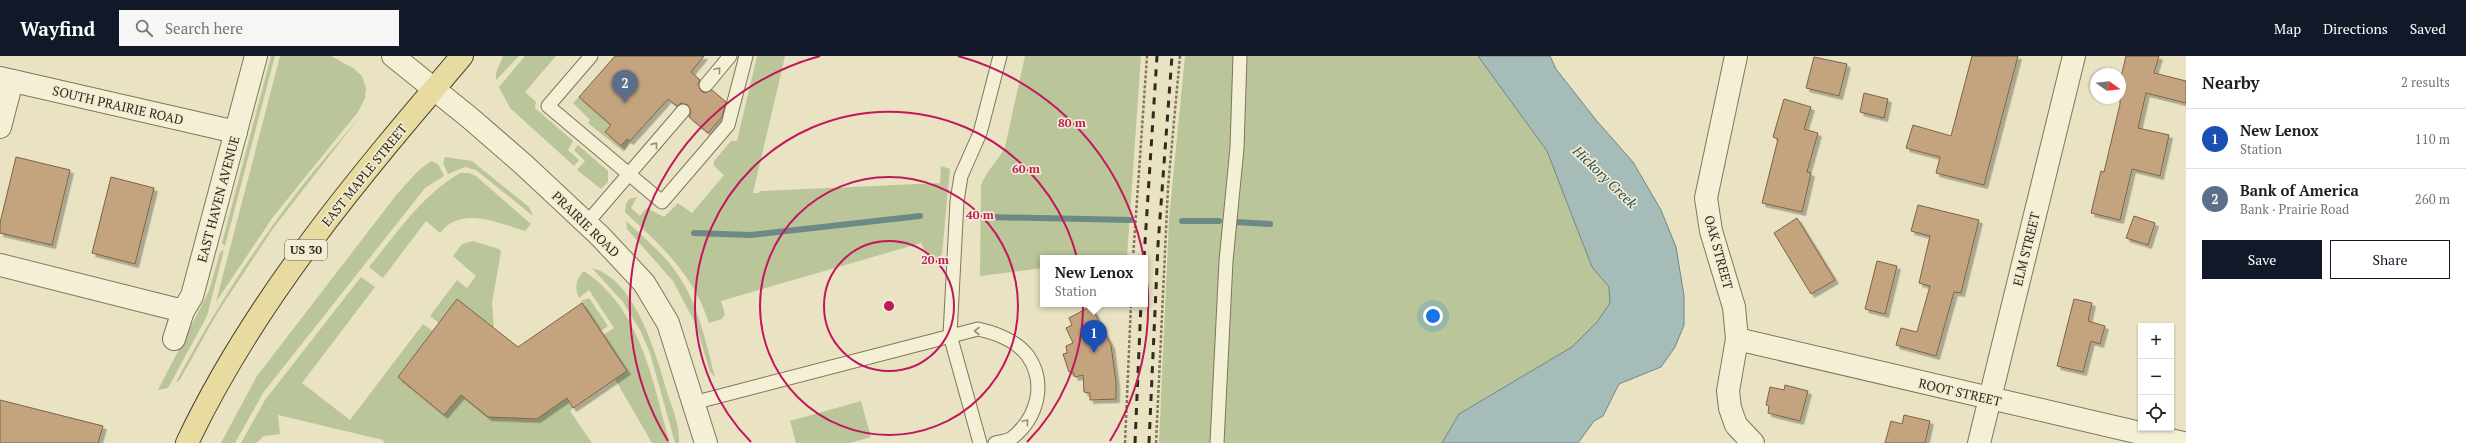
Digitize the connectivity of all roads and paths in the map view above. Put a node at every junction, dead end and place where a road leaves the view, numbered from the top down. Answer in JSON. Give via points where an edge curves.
{"nodes":[{"id":1,"x":256,"y":56,"type":"edge"},
{"id":2,"x":393,"y":56,"type":"edge"},
{"id":3,"x":462,"y":56,"type":"edge"},
{"id":4,"x":591,"y":56,"type":"edge"},
{"id":5,"x":730,"y":56,"type":"edge"},
{"id":6,"x":746,"y":56,"type":"edge"},
{"id":7,"x":1000,"y":56,"type":"edge"},
{"id":8,"x":1148,"y":56,"type":"edge"},
{"id":9,"x":1180,"y":56,"type":"edge"},
{"id":10,"x":1240,"y":56,"type":"edge"},
{"id":11,"x":1736,"y":56,"type":"edge"},
{"id":12,"x":2074,"y":56,"type":"edge"},
{"id":13,"x":6,"y":79,"type":"edge"},
{"id":14,"x":706,"y":85,"type":"dead end"},
{"id":15,"x":434,"y":89,"type":"junction"},
{"id":16,"x":683,"y":111,"type":"dead end"},
{"id":17,"x":0,"y":127,"type":"edge"},
{"id":18,"x":236,"y":132,"type":"junction"},
{"id":19,"x":630,"y":175,"type":"junction"},
{"id":20,"x":586,"y":224,"type":"junction"},
{"id":21,"x":1133,"y":255,"type":"edge"},
{"id":22,"x":0,"y":266,"type":"edge"},
{"id":23,"x":1131,"y":307,"type":"edge"},
{"id":24,"x":183,"y":312,"type":"junction"},
{"id":25,"x":950,"y":335,"type":"junction"},
{"id":26,"x":174,"y":339,"type":"dead end"},
{"id":27,"x":1737,"y":339,"type":"junction"},
{"id":28,"x":1990,"y":399,"type":"junction"},
{"id":29,"x":693,"y":403,"type":"junction"},
{"id":30,"x":188,"y":443,"type":"edge"},
{"id":31,"x":706,"y":443,"type":"edge"},
{"id":32,"x":980,"y":443,"type":"edge"},
{"id":33,"x":995,"y":443,"type":"edge"},
{"id":34,"x":1125,"y":443,"type":"edge"},
{"id":35,"x":1156,"y":443,"type":"edge"},
{"id":36,"x":1217,"y":443,"type":"edge"},
{"id":37,"x":1753,"y":443,"type":"edge"},
{"id":38,"x":1979,"y":443,"type":"edge"},
{"id":39,"x":2183,"y":443,"type":"edge"}],
"edges":[{"from":1,"to":18,"type":"street","name":"EAST HAVEN AVENUE"},
{"from":2,"to":15,"type":"street","name":"PRAIRIE ROAD"},
{"from":3,"to":15,"type":"main road","name":"EAST MAPLE STREET","number":"US 30"},
{"from":4,"to":19,"type":"lane","via":[[548,106]]},
{"from":14,"to":5,"type":"lane","one_way":true},
{"from":6,"to":19,"type":"lane","via":[[728,126],[662,202]]},
{"from":7,"to":25,"type":"lane","via":[[980,133],[961,176],[957,201]]},
{"from":8,"to":21,"type":"path"},
{"from":9,"to":35,"type":"path","via":[[1168,187]]},
{"from":10,"to":36,"type":"lane","via":[[1237,148],[1226,261]]},
{"from":11,"to":27,"type":"street","name":"OAK STREET","via":[[1706,198],[1711,231],[1734,307]]},
{"from":12,"to":28,"type":"street","name":"ELM STREET"},
{"from":13,"to":17,"type":"street"},
{"from":13,"to":18,"type":"street","name":"SOUTH PRAIRIE ROAD"},
{"from":15,"to":20,"type":"street","name":"PRAIRIE ROAD","via":[[523,164]]},
{"from":15,"to":30,"type":"main road","name":"EAST MAPLE STREET","number":"US 30","via":[[337,206],[256,321]]},
{"from":19,"to":16,"type":"lane","one_way":true},
{"from":18,"to":24,"type":"street","name":"EAST HAVEN AVENUE","via":[[192,296]]},
{"from":19,"to":20,"type":"lane"},
{"from":20,"to":29,"type":"street","name":"PRAIRIE ROAD","via":[[644,283],[658,306],[668,323]]},
{"from":22,"to":24,"type":"street"},
{"from":23,"to":34,"type":"path"},
{"from":24,"to":26,"type":"street","name":"EAST HAVEN AVENUE"},
{"from":25,"to":29,"type":"lane"},
{"from":25,"to":32,"type":"lane"},
{"from":33,"to":25,"type":"lane","one_way":true,"via":[[1011,439],[1030,418],[1038,398],[1037,377],[1028,356],[1015,344],[994,333],[978,329]]},
{"from":27,"to":28,"type":"street","name":"ROOT STREET"},
{"from":27,"to":37,"type":"street","name":"OAK STREET","via":[[1728,391],[1730,408],[1736,425]]},
{"from":28,"to":38,"type":"street","name":"ELM STREET"},
{"from":28,"to":39,"type":"street","name":"ROOT STREET"},
{"from":29,"to":31,"type":"street","name":"PRAIRIE ROAD"}]}
